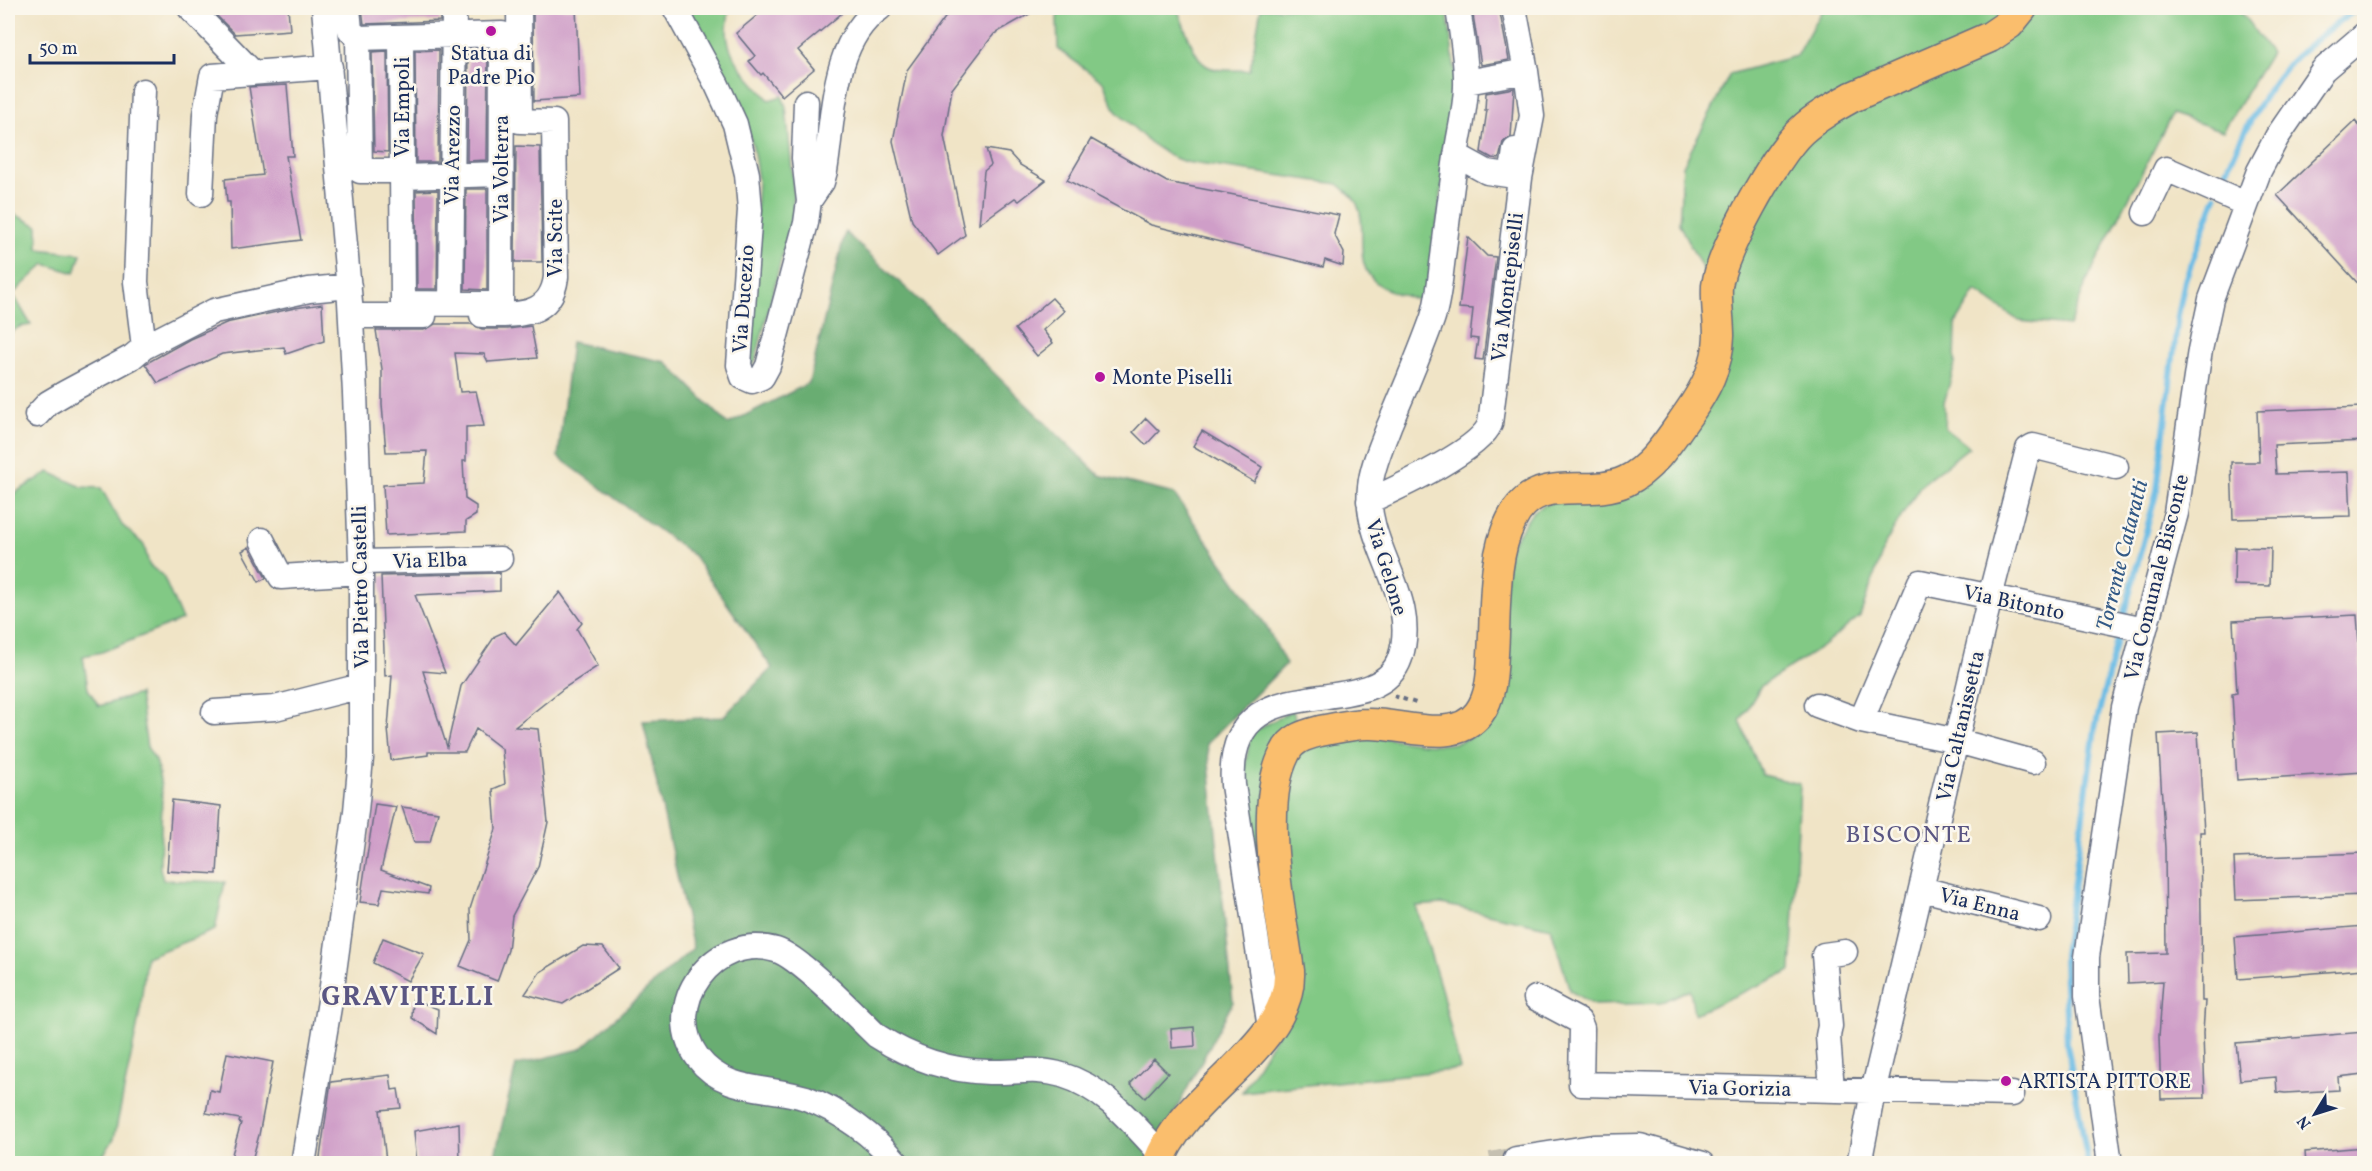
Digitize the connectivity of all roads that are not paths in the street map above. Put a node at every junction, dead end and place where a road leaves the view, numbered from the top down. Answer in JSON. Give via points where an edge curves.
{"nodes":[{"id":1,"x":190,"y":8,"type":"edge"},
{"id":2,"x":324,"y":8,"type":"edge"},
{"id":3,"x":348,"y":8,"type":"edge"},
{"id":4,"x":454,"y":8,"type":"edge"},
{"id":5,"x":519,"y":8,"type":"edge"},
{"id":6,"x":675,"y":8,"type":"edge"},
{"id":7,"x":880,"y":8,"type":"edge"},
{"id":8,"x":1458,"y":8,"type":"edge"},
{"id":9,"x":1514,"y":8,"type":"edge"},
{"id":10,"x":2022,"y":8,"type":"edge"},
{"id":11,"x":454,"y":35,"type":"junction"},
{"id":12,"x":2364,"y":35,"type":"edge"},
{"id":13,"x":401,"y":37,"type":"junction"},
{"id":14,"x":358,"y":38,"type":"junction"},
{"id":15,"x":330,"y":67,"type":"junction"},
{"id":16,"x":1527,"y":71,"type":"junction"},
{"id":17,"x":253,"y":73,"type":"junction"},
{"id":18,"x":1467,"y":82,"type":"junction"},
{"id":19,"x":143,"y":91,"type":"dead end"},
{"id":20,"x":806,"y":102,"type":"dead end"},
{"id":21,"x":1531,"y":103,"type":"junction"},
{"id":22,"x":1456,"y":155,"type":"junction"},
{"id":23,"x":402,"y":174,"type":"junction"},
{"id":24,"x":501,"y":174,"type":"junction"},
{"id":25,"x":452,"y":176,"type":"junction"},
{"id":26,"x":201,"y":194,"type":"dead end"},
{"id":27,"x":809,"y":201,"type":"junction"},
{"id":28,"x":2238,"y":201,"type":"junction"},
{"id":29,"x":2145,"y":213,"type":"dead end"},
{"id":30,"x":349,"y":286,"type":"junction"},
{"id":31,"x":451,"y":303,"type":"junction"},
{"id":32,"x":351,"y":316,"type":"junction"},
{"id":33,"x":144,"y":347,"type":"junction"},
{"id":34,"x":37,"y":415,"type":"dead end"},
{"id":35,"x":2116,"y":467,"type":"dead end"},
{"id":36,"x":1369,"y":501,"type":"junction"},
{"id":37,"x":262,"y":540,"type":"dead end"},
{"id":38,"x":500,"y":559,"type":"dead end"},
{"id":39,"x":361,"y":567,"type":"junction"},
{"id":40,"x":1990,"y":597,"type":"junction"},
{"id":41,"x":2129,"y":626,"type":"junction"},
{"id":42,"x":361,"y":686,"type":"junction"},
{"id":43,"x":1817,"y":705,"type":"dead end"},
{"id":44,"x":214,"y":712,"type":"dead end"},
{"id":45,"x":1861,"y":721,"type":"junction"},
{"id":46,"x":1957,"y":741,"type":"junction"},
{"id":47,"x":2033,"y":762,"type":"dead end"},
{"id":48,"x":1922,"y":889,"type":"junction"},
{"id":49,"x":2039,"y":919,"type":"dead end"},
{"id":50,"x":1845,"y":952,"type":"dead end"},
{"id":51,"x":1536,"y":998,"type":"dead end"},
{"id":52,"x":1270,"y":1028,"type":"junction"},
{"id":53,"x":1832,"y":1090,"type":"junction"},
{"id":54,"x":1873,"y":1092,"type":"junction"},
{"id":55,"x":2012,"y":1094,"type":"dead end"},
{"id":56,"x":1160,"y":1159,"type":"edge"},
{"id":57,"x":1516,"y":1159,"type":"dead end"},
{"id":58,"x":303,"y":1164,"type":"edge"},
{"id":59,"x":898,"y":1164,"type":"edge"},
{"id":60,"x":1703,"y":1164,"type":"edge"},
{"id":61,"x":1859,"y":1164,"type":"edge"},
{"id":62,"x":2110,"y":1164,"type":"edge"}],
"edges":[{"from":1,"to":17,"type":"street"},
{"from":2,"to":15,"type":"street","name":"Via Pietro Castelli"},
{"from":3,"to":14,"type":"street","via":[[350,30]]},
{"from":4,"to":11,"type":"street","name":"Via Arezzo"},
{"from":5,"to":32,"type":"street","name":"Via Scite","via":[[520,121],[554,122],[556,278],[550,298],[536,309],[516,315]]},
{"from":6,"to":27,"type":"street","name":"Via Ducezio","via":[[731,114],[747,174],[750,210],[739,365],[747,379],[762,377],[768,366]]},
{"from":7,"to":27,"type":"street","via":[[857,29],[847,49],[825,171]]},
{"from":8,"to":18,"type":"street","name":"Via Gelone"},
{"from":9,"to":16,"type":"street","name":"Via Montepiselli"},
{"from":10,"to":52,"type":"main road","via":[[2009,24],[1990,37],[1833,108],[1800,132],[1775,161],[1720,272],[1719,338],[1713,370],[1687,416],[1636,476],[1609,487],[1548,489],[1527,500],[1511,519],[1500,555],[1489,691],[1474,719],[1448,731],[1379,724],[1335,728],[1301,737],[1288,747],[1278,772],[1271,819],[1290,985],[1285,1005]]},
{"from":11,"to":13,"type":"street"},
{"from":11,"to":24,"type":"street","name":"Via Volterra","via":[[502,34]]},
{"from":11,"to":25,"type":"street","name":"Via Arezzo"},
{"from":12,"to":28,"type":"street","name":"Via Comunale Bisconte","via":[[2323,70]]},
{"from":13,"to":14,"type":"street"},
{"from":13,"to":23,"type":"street","name":"Via Empoli"},
{"from":14,"to":23,"type":"street","via":[[360,171]]},
{"from":15,"to":17,"type":"street"},
{"from":15,"to":30,"type":"street","name":"Via Pietro Castelli"},
{"from":16,"to":18,"type":"street"},
{"from":16,"to":21,"type":"street","name":"Via Montepiselli"},
{"from":17,"to":26,"type":"street","via":[[212,76],[205,114]]},
{"from":18,"to":22,"type":"street","name":"Via Gelone"},
{"from":19,"to":33,"type":"street","via":[[136,282]]},
{"from":20,"to":27,"type":"street","name":"Via Ducezio","via":[[804,169]]},
{"from":21,"to":22,"type":"street","via":[[1521,108],[1512,172],[1508,175],[1487,172]]},
{"from":21,"to":36,"type":"street","name":"Via Montepiselli","via":[[1487,432],[1418,478]]},
{"from":22,"to":36,"type":"street","name":"Via Gelone","via":[[1437,306],[1378,455]]},
{"from":23,"to":25,"type":"street"},
{"from":23,"to":31,"type":"street","name":"Via Empoli","via":[[403,303]]},
{"from":24,"to":25,"type":"street"},
{"from":24,"to":31,"type":"street","name":"Via Volterra","via":[[501,304]]},
{"from":25,"to":31,"type":"street","name":"Via Arezzo"},
{"from":28,"to":29,"type":"street","via":[[2166,169]]},
{"from":28,"to":41,"type":"street","name":"Via Comunale Bisconte","via":[[2206,318],[2176,513]]},
{"from":30,"to":32,"type":"street","name":"Via Pietro Castelli"},
{"from":30,"to":33,"type":"street","via":[[309,290],[214,311]]},
{"from":32,"to":39,"type":"street","name":"Via Pietro Castelli"},
{"from":33,"to":34,"type":"street","via":[[48,403]]},
{"from":35,"to":40,"type":"street","name":"Via Caltanissetta","via":[[2033,446],[2028,449]]},
{"from":36,"to":52,"type":"street","name":"Via Gelone","via":[[1376,540],[1403,608],[1405,642],[1396,669],[1364,690],[1274,707],[1252,721],[1233,756],[1233,785]]},
{"from":37,"to":39,"type":"street","name":"Via Elba","via":[[281,578]]},
{"from":38,"to":39,"type":"street","name":"Via Elba"},
{"from":39,"to":42,"type":"street","name":"Via Pietro Castelli"},
{"from":40,"to":41,"type":"street","name":"Via Bitonto"},
{"from":40,"to":45,"type":"street","name":"Via Bitonto","via":[[1920,582]]},
{"from":40,"to":46,"type":"street","name":"Via Caltanissetta"},
{"from":41,"to":62,"type":"street","name":"Via Comunale Bisconte","via":[[2119,734],[2085,969]]},
{"from":42,"to":44,"type":"street","via":[[275,708]]},
{"from":42,"to":58,"type":"street","name":"Via Pietro Castelli","via":[[356,811]]},
{"from":43,"to":45,"type":"street"},
{"from":45,"to":46,"type":"street"},
{"from":46,"to":47,"type":"street"},
{"from":46,"to":48,"type":"street","name":"Via Caltanissetta"},
{"from":48,"to":49,"type":"street","name":"Via Enna"},
{"from":48,"to":54,"type":"street","name":"Via Caltanissetta"},
{"from":50,"to":53,"type":"street","via":[[1824,955]]},
{"from":51,"to":53,"type":"street","name":"Via Gorizia","via":[[1579,1021],[1581,1084]]},
{"from":52,"to":56,"type":"main road","via":[[1179,1126]]},
{"from":53,"to":54,"type":"street","name":"Via Gorizia"},
{"from":54,"to":55,"type":"street","name":"Via Gorizia"},
{"from":54,"to":61,"type":"street","name":"Via Caltanissetta"},
{"from":56,"to":59,"type":"street","via":[[1111,1102],[1086,1085],[1042,1071],[991,1072],[946,1067],[906,1053],[877,1036],[803,967],[777,950],[746,948],[717,959],[705,970],[694,983],[685,1019],[696,1055],[706,1068],[737,1085],[807,1099],[833,1112],[873,1137]]},
{"from":57,"to":60,"type":"street","via":[[1593,1147],[1640,1146]]}]}
